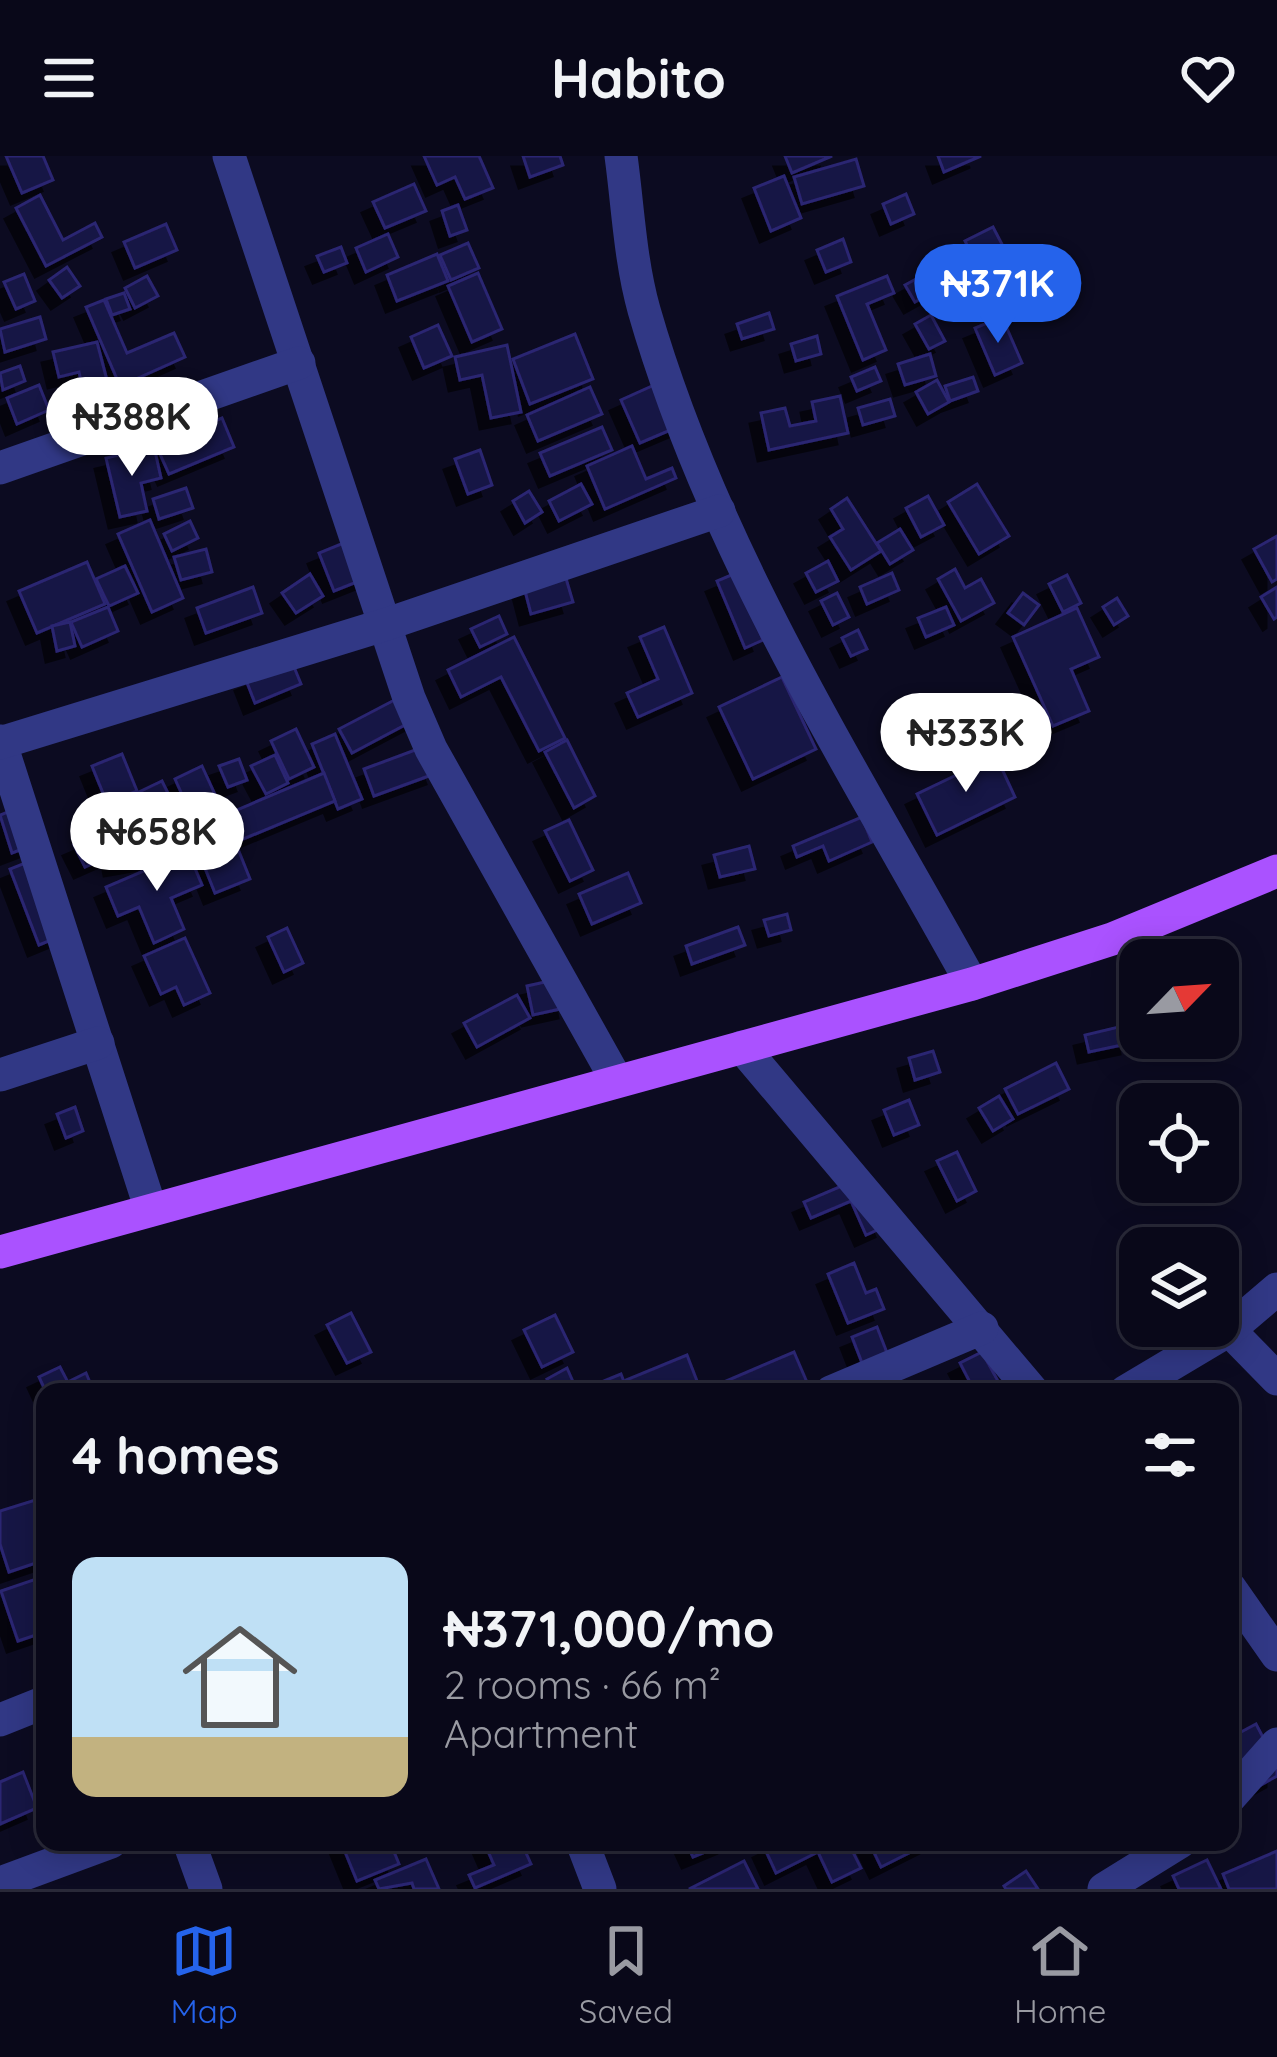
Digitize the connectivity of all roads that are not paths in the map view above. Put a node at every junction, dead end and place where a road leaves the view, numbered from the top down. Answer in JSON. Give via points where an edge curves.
{"nodes":[{"id":1,"x":229,"y":156,"type":"edge"},
{"id":2,"x":621,"y":156,"type":"edge"},
{"id":3,"x":299,"y":363,"type":"junction"},
{"id":4,"x":0,"y":468,"type":"edge"},
{"id":5,"x":719,"y":512,"type":"junction"},
{"id":6,"x":388,"y":625,"type":"junction"},
{"id":7,"x":0,"y":742,"type":"edge"},
{"id":8,"x":1277,"y":871,"type":"edge"},
{"id":9,"x":972,"y":984,"type":"junction"},
{"id":10,"x":98,"y":1043,"type":"junction"},
{"id":11,"x":742,"y":1047,"type":"junction"},
{"id":12,"x":0,"y":1075,"type":"edge"},
{"id":13,"x":617,"y":1081,"type":"junction"},
{"id":14,"x":152,"y":1210,"type":"junction"},
{"id":15,"x":0,"y":1252,"type":"edge"},
{"id":16,"x":1277,"y":1289,"type":"edge"},
{"id":17,"x":1239,"y":1321,"type":"edge"},
{"id":18,"x":982,"y":1328,"type":"junction"},
{"id":19,"x":1239,"y":1340,"type":"edge"},
{"id":20,"x":1200,"y":1347,"type":"edge"},
{"id":21,"x":1277,"y":1379,"type":"edge"},
{"id":22,"x":852,"y":1383,"type":"edge"},
{"id":23,"x":1026,"y":1383,"type":"edge"},
{"id":24,"x":1140,"y":1383,"type":"edge"},
{"id":25,"x":1239,"y":1601,"type":"edge"},
{"id":26,"x":1277,"y":1655,"type":"edge"},
{"id":27,"x":36,"y":1706,"type":"edge"},
{"id":28,"x":0,"y":1720,"type":"edge"},
{"id":29,"x":1277,"y":1744,"type":"edge"},
{"id":30,"x":1239,"y":1787,"type":"edge"},
{"id":31,"x":87,"y":1851,"type":"edge"},
{"id":32,"x":192,"y":1851,"type":"edge"},
{"id":33,"x":585,"y":1851,"type":"edge"},
{"id":34,"x":1165,"y":1851,"type":"edge"},
{"id":35,"x":0,"y":1883,"type":"edge"},
{"id":36,"x":206,"y":1889,"type":"edge"},
{"id":37,"x":600,"y":1889,"type":"edge"},
{"id":38,"x":1104,"y":1889,"type":"edge"}],
"edges":[{"from":1,"to":3,"type":"street"},
{"from":2,"to":5,"type":"street","via":[[644,311]]},
{"from":3,"to":4,"type":"street"},
{"from":3,"to":6,"type":"street"},
{"from":5,"to":6,"type":"street"},
{"from":5,"to":9,"type":"street"},
{"from":6,"to":7,"type":"street"},
{"from":6,"to":13,"type":"street","via":[[431,749]]},
{"from":7,"to":10,"type":"street"},
{"from":8,"to":9,"type":"main road","via":[[1112,940]]},
{"from":9,"to":11,"type":"main road"},
{"from":10,"to":12,"type":"street"},
{"from":10,"to":14,"type":"street"},
{"from":11,"to":13,"type":"main road"},
{"from":11,"to":18,"type":"street"},
{"from":13,"to":14,"type":"main road"},
{"from":14,"to":15,"type":"main road"},
{"from":16,"to":17,"type":"street"},
{"from":18,"to":22,"type":"street"},
{"from":18,"to":23,"type":"street"},
{"from":19,"to":21,"type":"street"},
{"from":20,"to":24,"type":"street"},
{"from":25,"to":26,"type":"street"},
{"from":27,"to":28,"type":"street"},
{"from":29,"to":30,"type":"street"},
{"from":31,"to":35,"type":"street"},
{"from":32,"to":36,"type":"street"},
{"from":33,"to":37,"type":"street"},
{"from":34,"to":38,"type":"street"}]}
